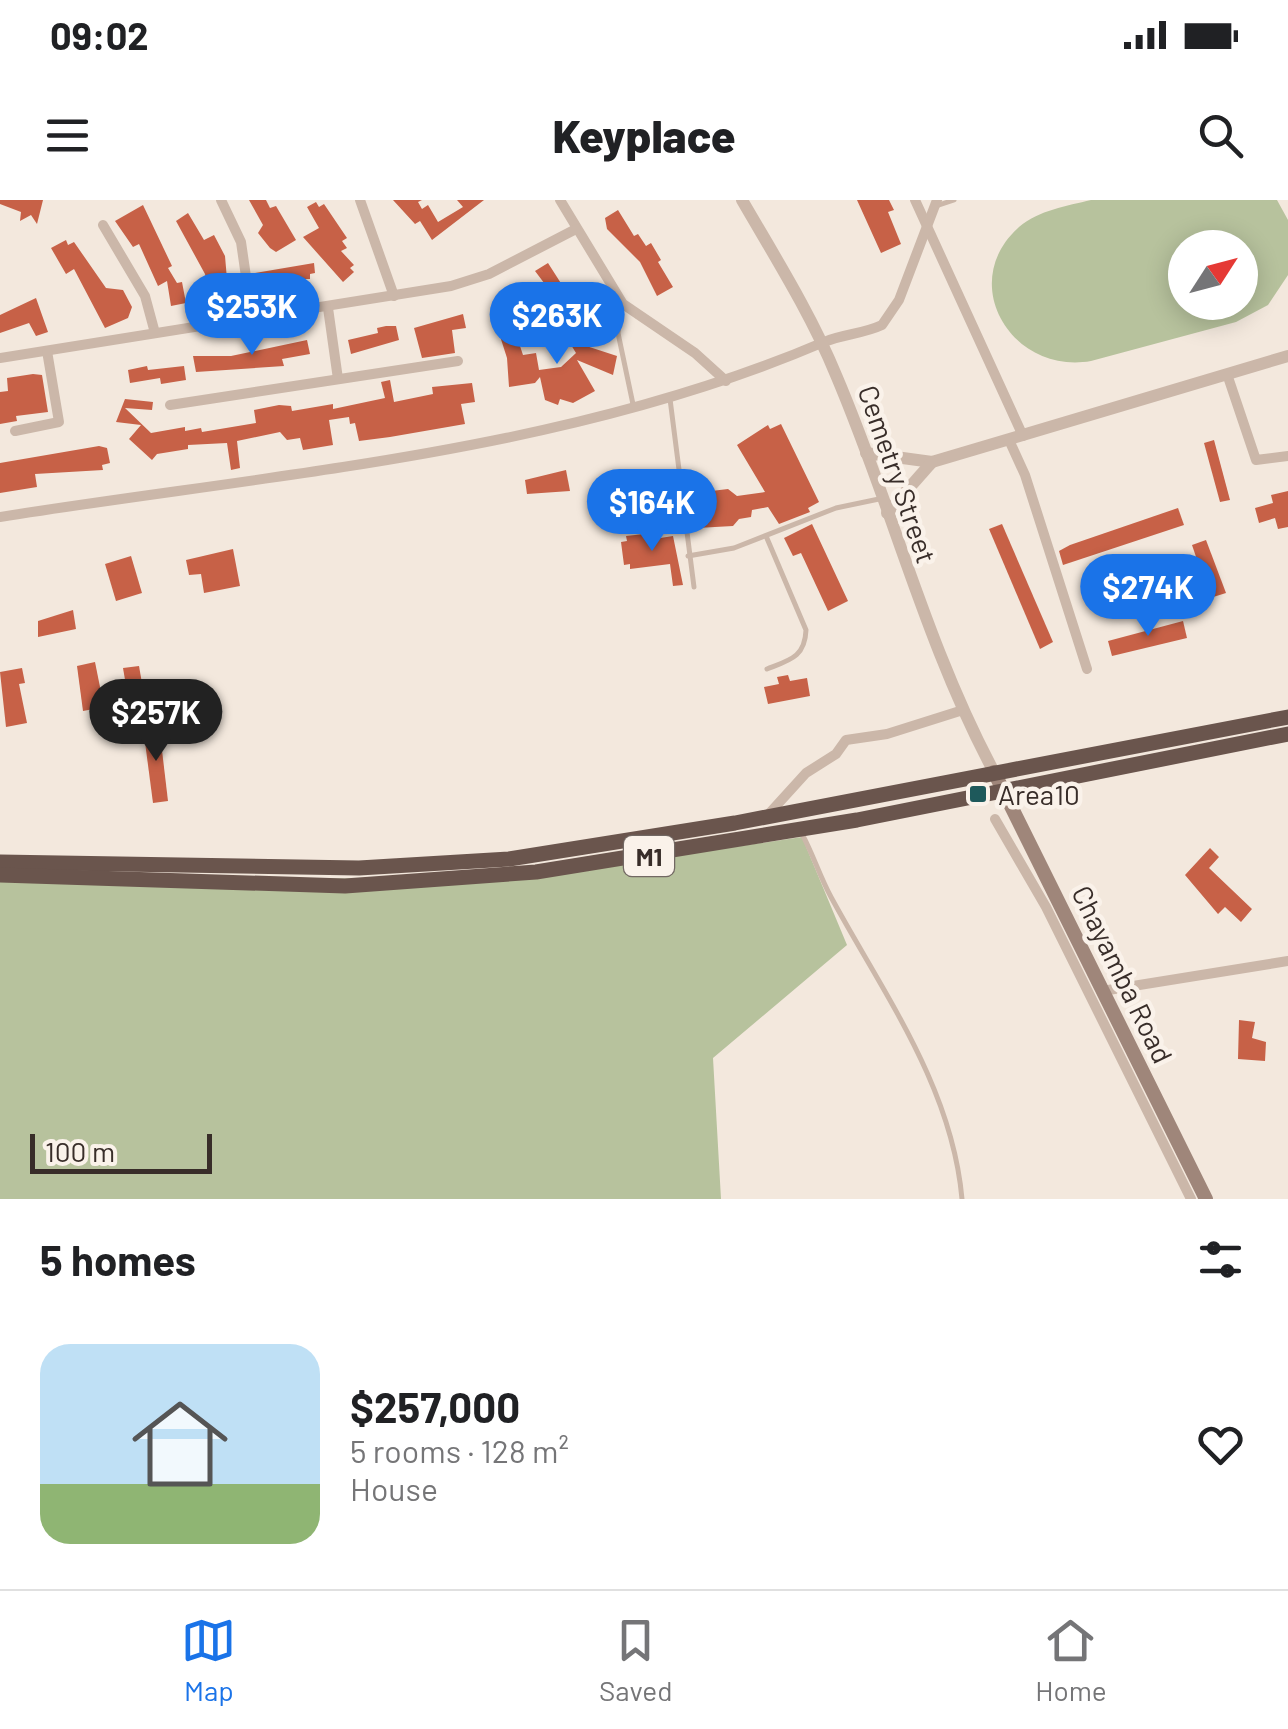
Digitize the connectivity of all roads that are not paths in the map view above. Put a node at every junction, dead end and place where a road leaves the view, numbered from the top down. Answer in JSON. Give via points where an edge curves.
{"nodes":[{"id":1,"x":221,"y":200,"type":"edge"},
{"id":2,"x":360,"y":200,"type":"edge"},
{"id":3,"x":560,"y":200,"type":"edge"},
{"id":4,"x":742,"y":200,"type":"edge"},
{"id":5,"x":915,"y":200,"type":"edge"},
{"id":6,"x":954,"y":200,"type":"edge"},
{"id":7,"x":936,"y":203,"type":"edge"},
{"id":8,"x":103,"y":226,"type":"dead end"},
{"id":9,"x":926,"y":227,"type":"junction"},
{"id":10,"x":576,"y":229,"type":"junction"},
{"id":11,"x":394,"y":296,"type":"junction"},
{"id":12,"x":623,"y":304,"type":"junction"},
{"id":13,"x":328,"y":308,"type":"junction"},
{"id":14,"x":252,"y":318,"type":"junction"},
{"id":15,"x":155,"y":333,"type":"junction"},
{"id":16,"x":822,"y":343,"type":"junction"},
{"id":17,"x":46,"y":350,"type":"junction"},
{"id":18,"x":1288,"y":356,"type":"edge"},
{"id":19,"x":0,"y":358,"type":"edge"},
{"id":20,"x":458,"y":361,"type":"dead end"},
{"id":21,"x":1226,"y":374,"type":"junction"},
{"id":22,"x":338,"y":379,"type":"junction"},
{"id":23,"x":726,"y":382,"type":"junction"},
{"id":24,"x":670,"y":398,"type":"junction"},
{"id":25,"x":170,"y":405,"type":"dead end"},
{"id":26,"x":634,"y":410,"type":"junction"},
{"id":27,"x":15,"y":430,"type":"dead end"},
{"id":28,"x":1016,"y":438,"type":"junction"},
{"id":29,"x":866,"y":453,"type":"junction"},
{"id":30,"x":1288,"y":456,"type":"edge"},
{"id":31,"x":932,"y":462,"type":"junction"},
{"id":32,"x":882,"y":498,"type":"junction"},
{"id":33,"x":887,"y":514,"type":"junction"},
{"id":34,"x":0,"y":517,"type":"edge"},
{"id":35,"x":766,"y":536,"type":"junction"},
{"id":36,"x":688,"y":556,"type":"junction"},
{"id":37,"x":694,"y":586,"type":"dead end"},
{"id":38,"x":767,"y":669,"type":"dead end"},
{"id":39,"x":1087,"y":669,"type":"dead end"},
{"id":40,"x":963,"y":710,"type":"junction"},
{"id":41,"x":1288,"y":718,"type":"edge"},
{"id":42,"x":1288,"y":734,"type":"edge"},
{"id":43,"x":994,"y":772,"type":"junction"},
{"id":44,"x":1005,"y":788,"type":"junction"},
{"id":45,"x":765,"y":818,"type":"junction"},
{"id":46,"x":995,"y":819,"type":"dead end"},
{"id":47,"x":800,"y":830,"type":"junction"},
{"id":48,"x":0,"y":862,"type":"edge"},
{"id":49,"x":0,"y":875,"type":"edge"},
{"id":50,"x":1288,"y":961,"type":"edge"},
{"id":51,"x":1102,"y":991,"type":"junction"},
{"id":52,"x":962,"y":1199,"type":"edge"},
{"id":53,"x":1192,"y":1199,"type":"edge"},
{"id":54,"x":1206,"y":1199,"type":"edge"}],
"edges":[{"from":1,"to":14,"type":"street","via":[[241,242]]},
{"from":2,"to":11,"type":"street"},
{"from":3,"to":10,"type":"street"},
{"from":4,"to":16,"type":"street","name":"Cemetry Street"},
{"from":5,"to":9,"type":"street"},
{"from":6,"to":7,"type":"lane"},
{"from":7,"to":9,"type":"street"},
{"from":8,"to":15,"type":"street","via":[[145,296]]},
{"from":9,"to":16,"type":"street","via":[[890,317],[878,327]]},
{"from":9,"to":28,"type":"street"},
{"from":10,"to":11,"type":"street","via":[[477,279]]},
{"from":10,"to":12,"type":"street"},
{"from":11,"to":13,"type":"street"},
{"from":12,"to":23,"type":"street"},
{"from":12,"to":26,"type":"lane","via":[[618,333]]},
{"from":13,"to":14,"type":"street"},
{"from":13,"to":22,"type":"street"},
{"from":14,"to":15,"type":"street"},
{"from":15,"to":17,"type":"street"},
{"from":16,"to":23,"type":"street"},
{"from":16,"to":29,"type":"street","name":"Cemetry Street"},
{"from":17,"to":19,"type":"street"},
{"from":17,"to":27,"type":"street","via":[[59,422]]},
{"from":18,"to":21,"type":"street"},
{"from":20,"to":22,"type":"street"},
{"from":21,"to":28,"type":"street"},
{"from":21,"to":30,"type":"street","via":[[1256,460]]},
{"from":22,"to":25,"type":"street"},
{"from":23,"to":24,"type":"street"},
{"from":24,"to":26,"type":"street"},
{"from":24,"to":36,"type":"lane"},
{"from":26,"to":34,"type":"street","via":[[470,443]]},
{"from":28,"to":31,"type":"street"},
{"from":28,"to":39,"type":"street"},
{"from":29,"to":31,"type":"street"},
{"from":29,"to":32,"type":"street","name":"Cemetry Street"},
{"from":31,"to":33,"type":"street"},
{"from":32,"to":33,"type":"street","name":"Cemetry Street"},
{"from":32,"to":35,"type":"lane"},
{"from":33,"to":40,"type":"street","name":"Cemetry Street"},
{"from":35,"to":36,"type":"lane"},
{"from":35,"to":38,"type":"lane","via":[[806,630],[806,647]]},
{"from":36,"to":37,"type":"lane"},
{"from":40,"to":43,"type":"street","name":"Cemetry Street"},
{"from":40,"to":45,"type":"street","via":[[846,740]]},
{"from":41,"to":43,"type":"highway","number":"M1"},
{"from":42,"to":44,"type":"highway","number":"M1"},
{"from":43,"to":44,"type":"main road","name":"Chayamba Road"},
{"from":43,"to":45,"type":"highway","number":"M1"},
{"from":44,"to":47,"type":"highway","number":"M1"},
{"from":44,"to":51,"type":"main road","name":"Chayamba Road"},
{"from":45,"to":48,"type":"highway","number":"M1","via":[[564,853],[420,867]]},
{"from":46,"to":53,"type":"street"},
{"from":47,"to":49,"type":"highway","number":"M1","via":[[563,868],[345,886]]},
{"from":47,"to":52,"type":"lane","via":[[922,1064],[954,1149]]},
{"from":50,"to":51,"type":"street"},
{"from":51,"to":54,"type":"main road","name":"Chayamba Road"}]}
